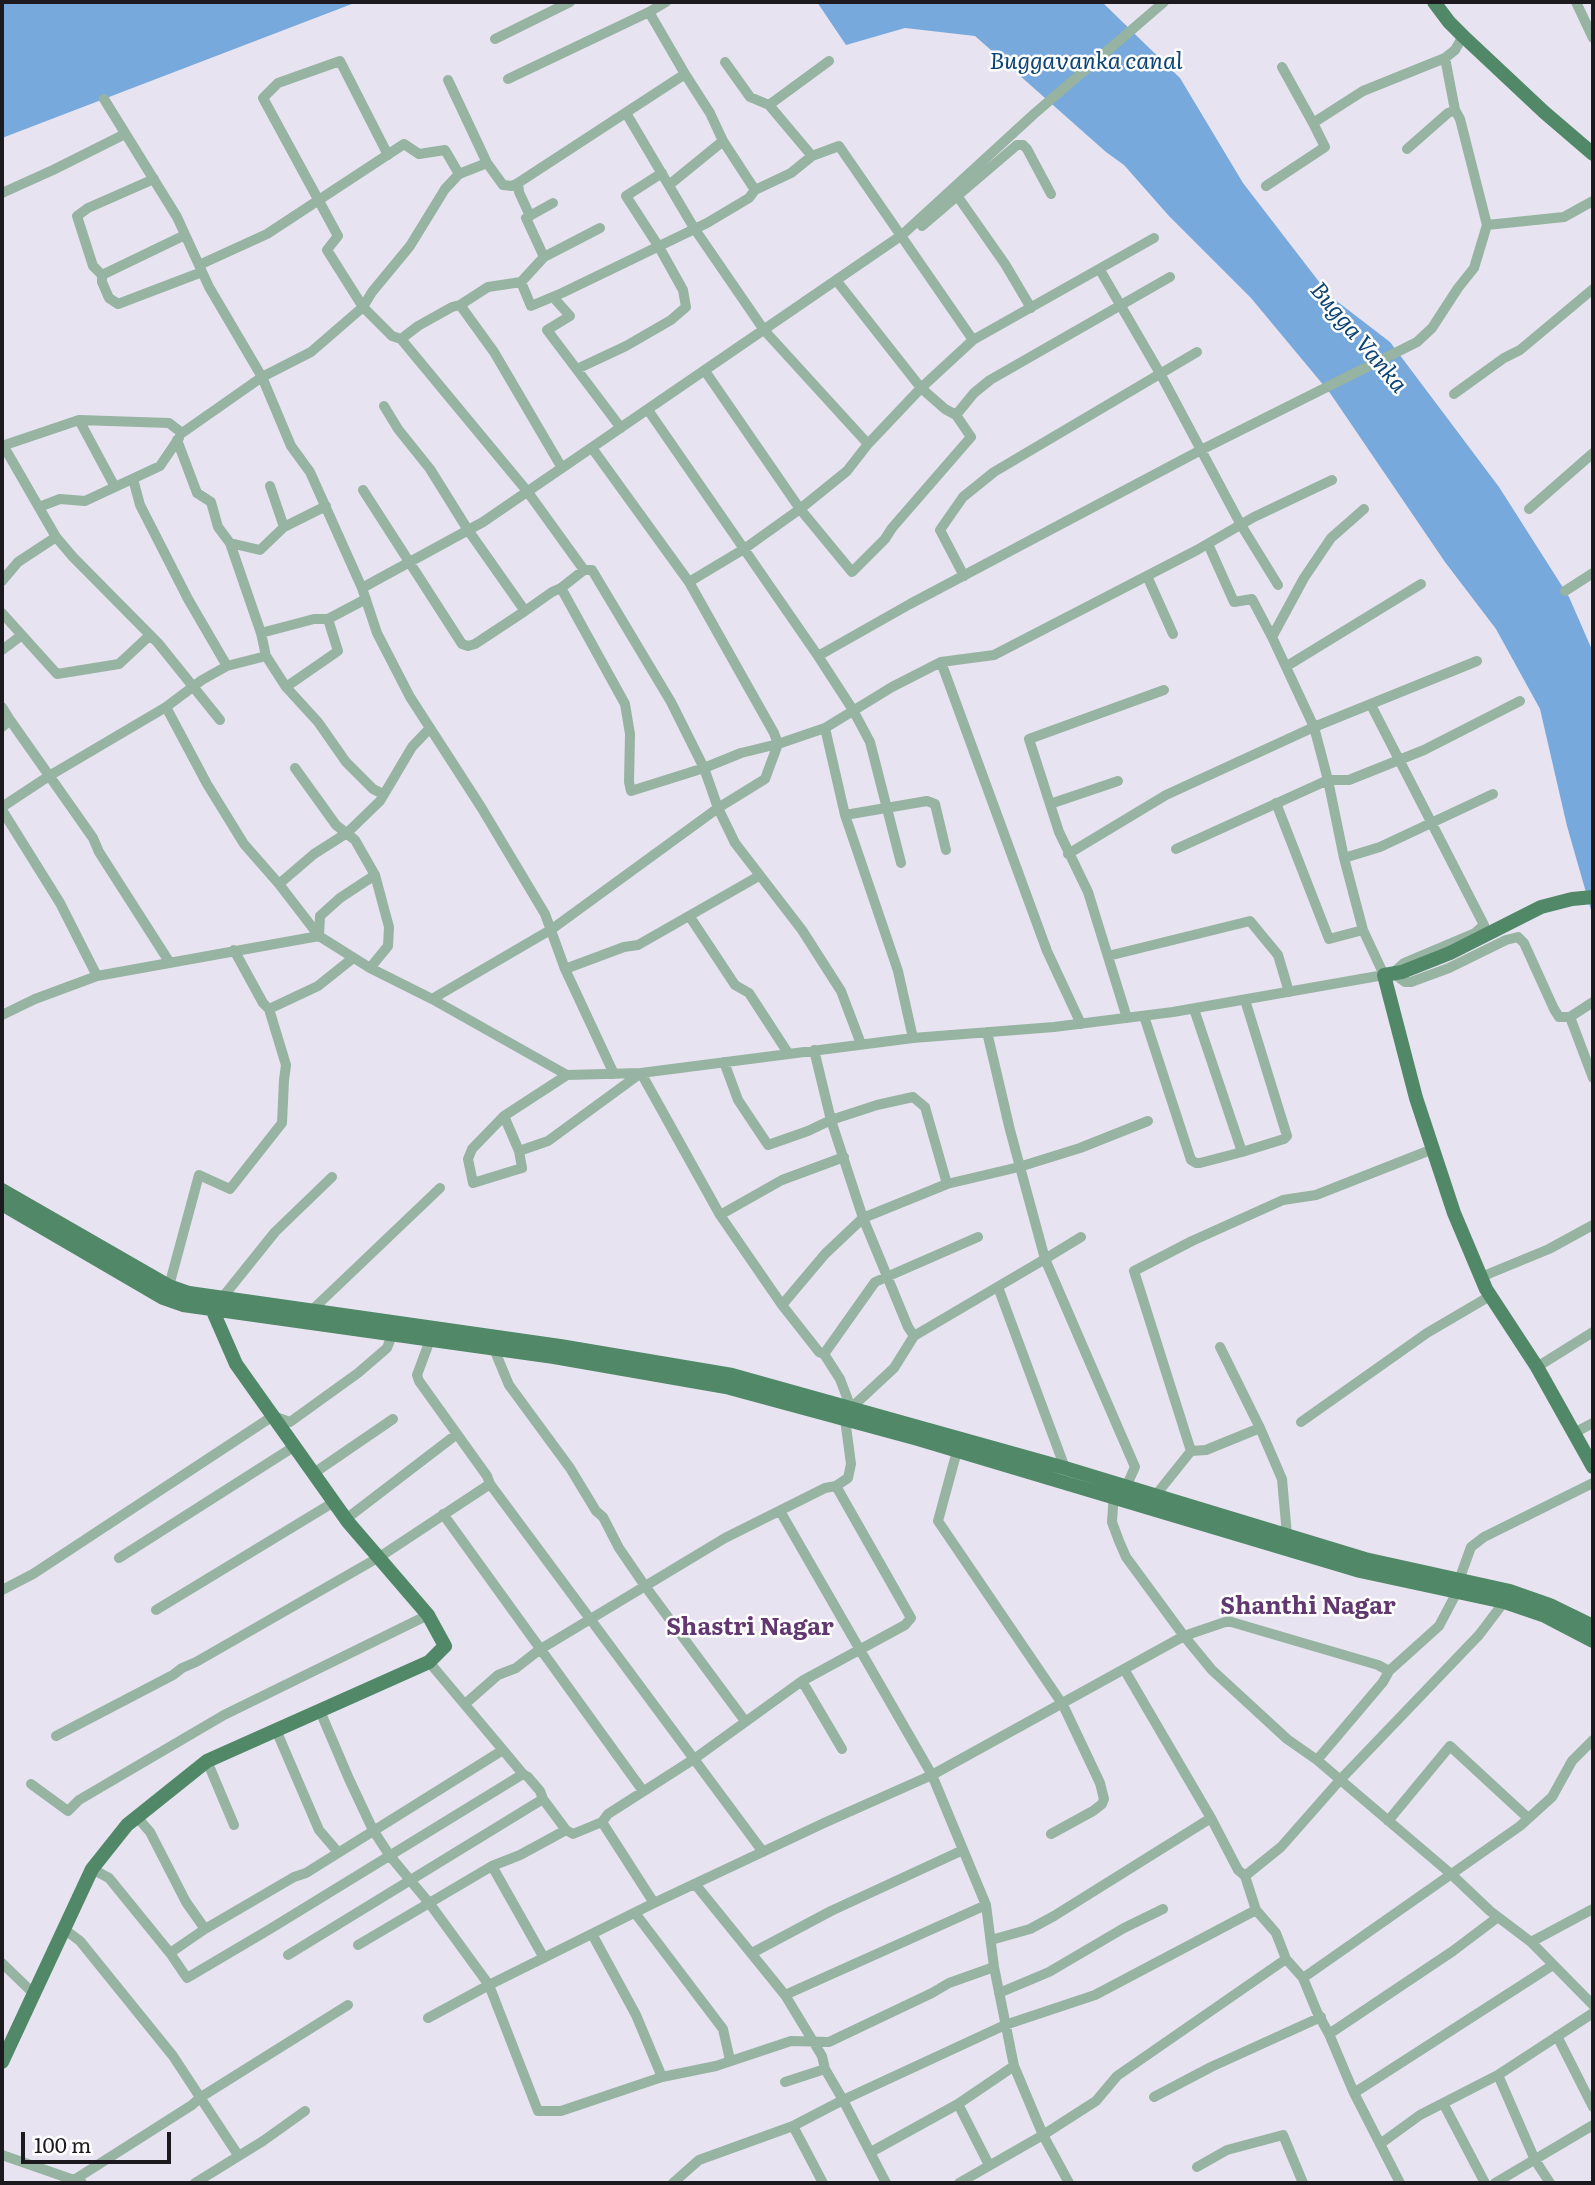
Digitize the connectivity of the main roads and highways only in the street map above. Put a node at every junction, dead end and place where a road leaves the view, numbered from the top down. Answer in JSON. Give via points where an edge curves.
{"nodes":[{"id":1,"x":1434,"y":2,"type":"edge"},
{"id":2,"x":1593,"y":154,"type":"edge"},
{"id":3,"x":1593,"y":897,"type":"edge"},
{"id":4,"x":2,"y":1189,"type":"edge"},
{"id":5,"x":2,"y":1204,"type":"edge"},
{"id":6,"x":215,"y":1301,"type":"junction"},
{"id":7,"x":848,"y":1413,"type":"junction"},
{"id":8,"x":1593,"y":1467,"type":"edge"},
{"id":9,"x":1118,"y":1489,"type":"junction"},
{"id":10,"x":1458,"y":1586,"type":"junction"},
{"id":11,"x":1593,"y":1626,"type":"edge"},
{"id":12,"x":1593,"y":1641,"type":"edge"},
{"id":13,"x":2,"y":2062,"type":"edge"}],
"edges":[{"from":1,"to":2,"type":"main road","via":[[1463,36]]},
{"from":3,"to":8,"type":"main road","via":[[1541,907],[1450,953],[1389,974],[1416,1098],[1454,1213],[1490,1296],[1537,1367]]},
{"from":4,"to":6,"type":"main road","via":[[169,1286]]},
{"from":5,"to":6,"type":"main road","via":[[163,1298],[183,1305]]},
{"from":6,"to":7,"type":"main road","via":[[392,1335],[726,1387]]},
{"from":6,"to":7,"type":"main road","via":[[560,1346],[696,1369]]},
{"from":6,"to":13,"type":"main road","via":[[236,1364],[346,1519],[428,1615],[445,1646],[429,1662],[207,1760],[127,1825],[92,1869]]},
{"from":7,"to":9,"type":"main road","via":[[957,1451]]},
{"from":7,"to":9,"type":"main road","via":[[1065,1468]]},
{"from":9,"to":10,"type":"main road"},
{"from":9,"to":10,"type":"main road","via":[[1360,1571]]},
{"from":10,"to":11,"type":"main road","via":[[1510,1591]]},
{"from":10,"to":12,"type":"main road","via":[[1545,1616]]}]}
